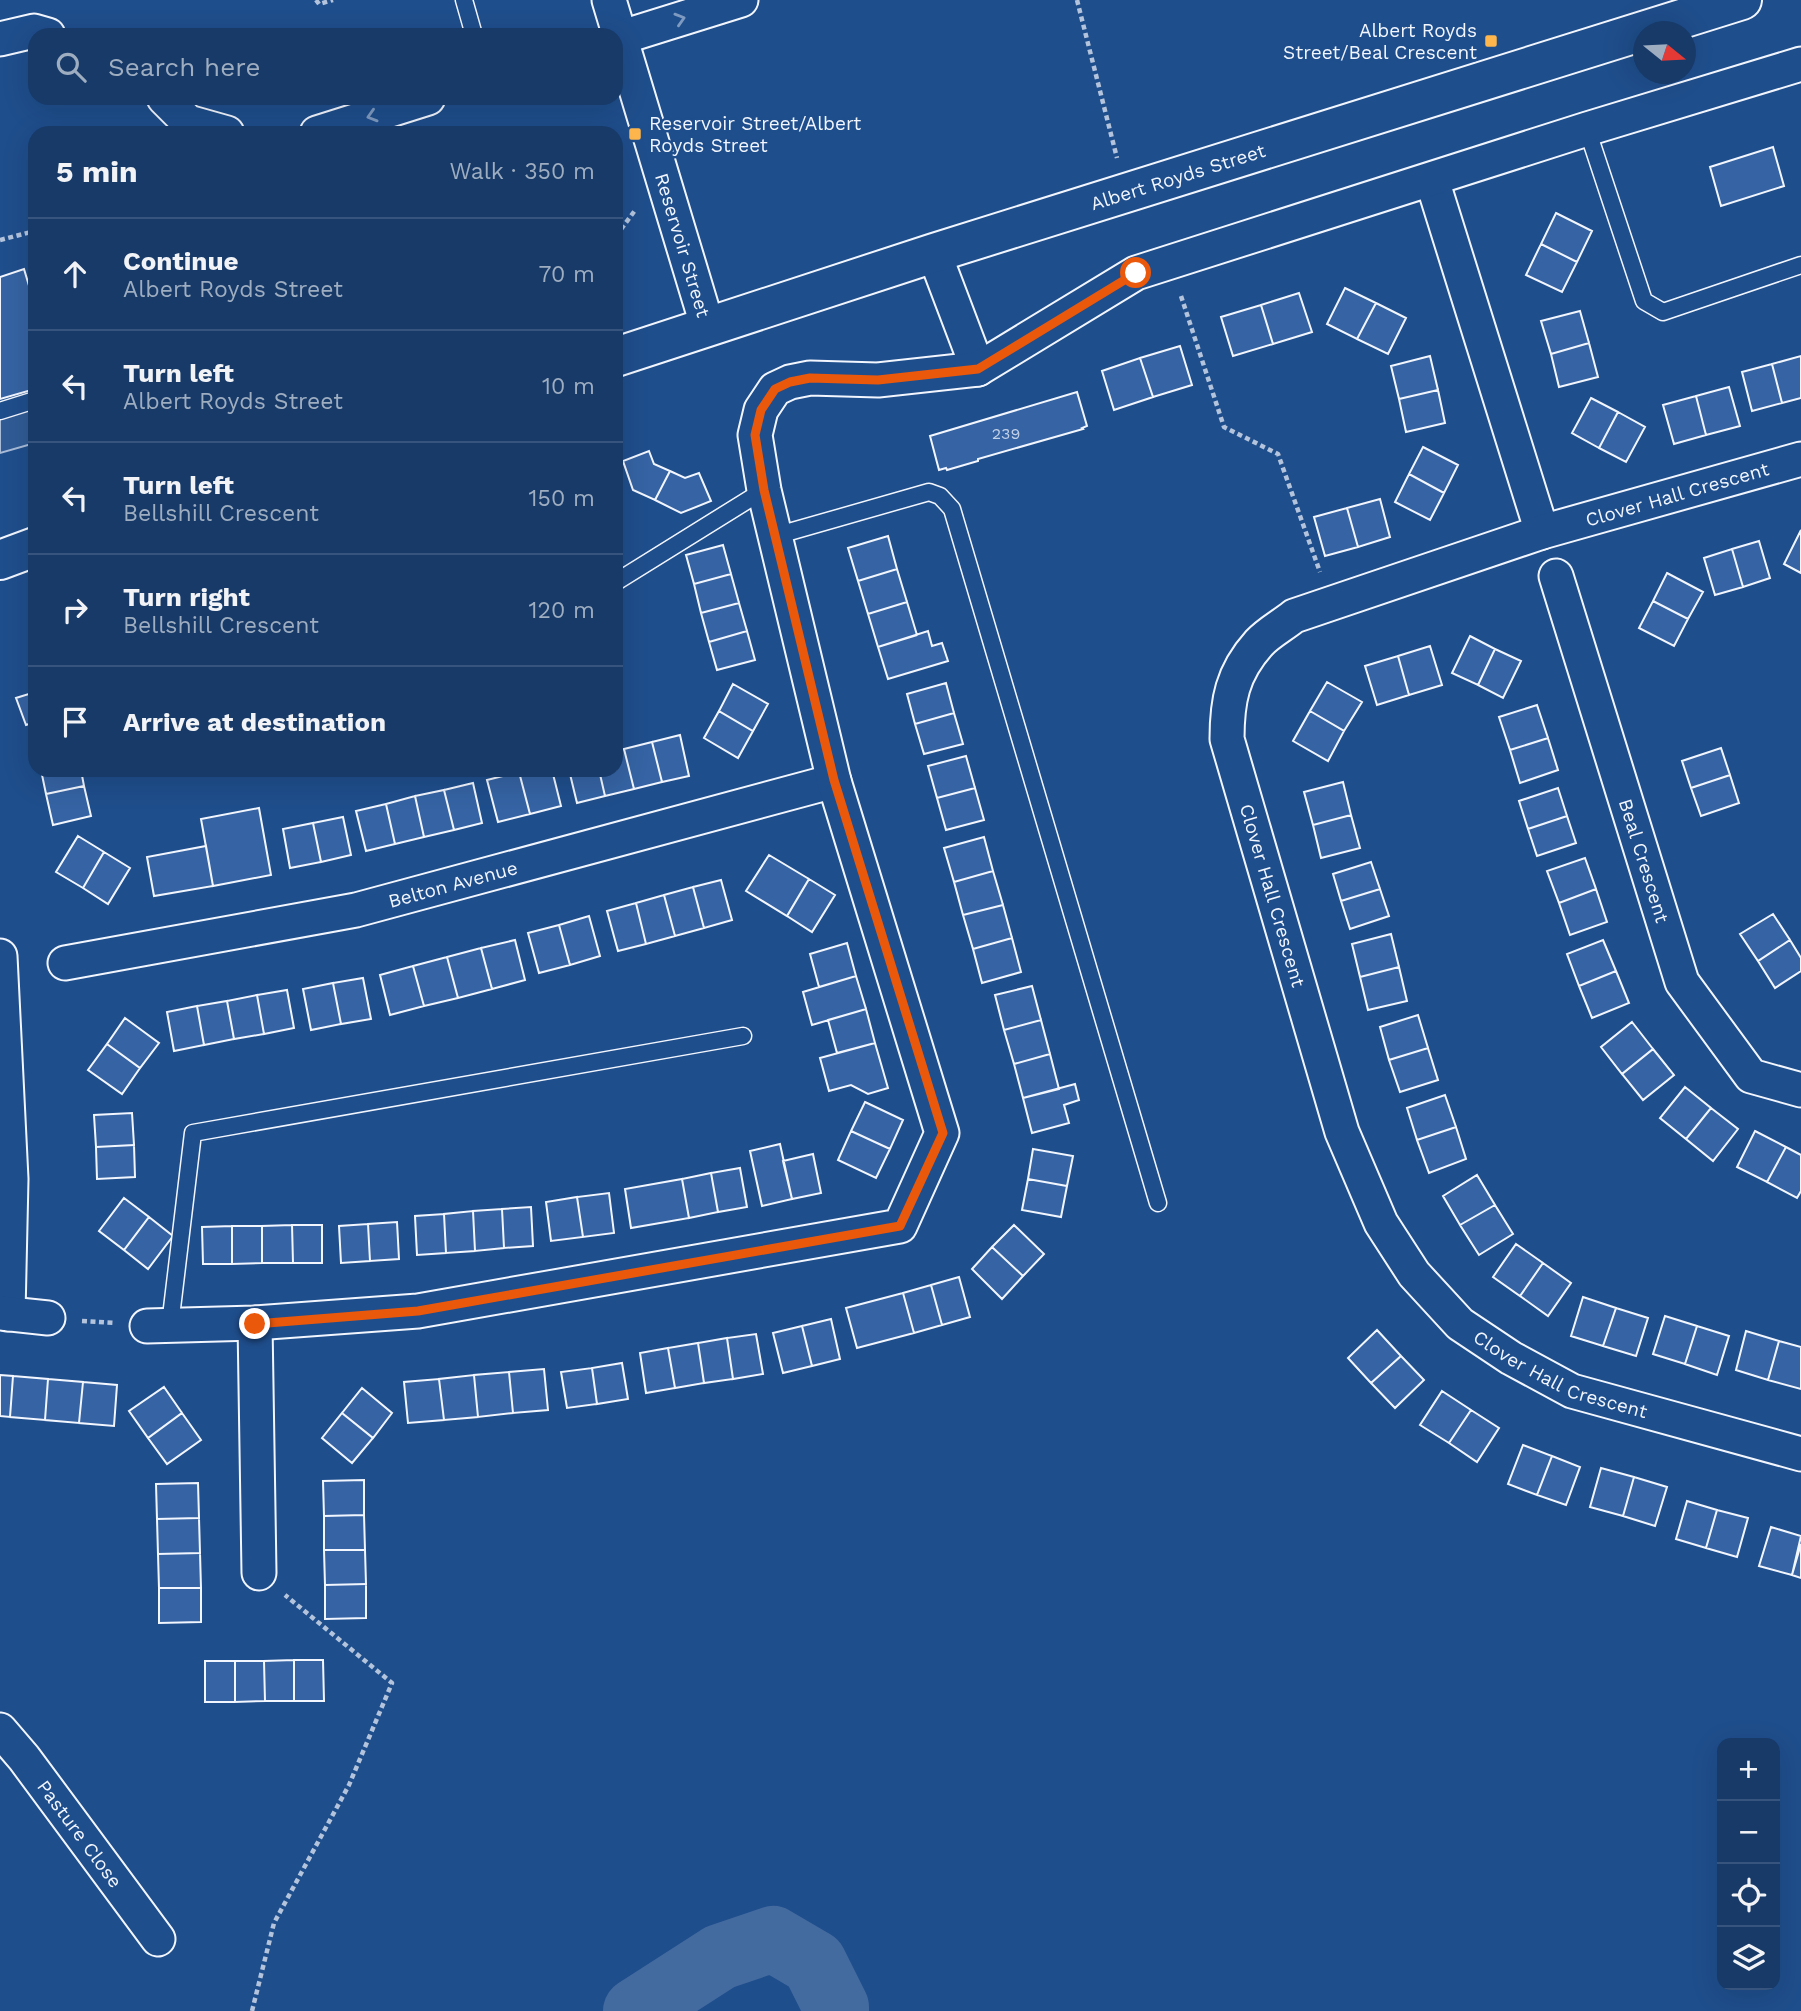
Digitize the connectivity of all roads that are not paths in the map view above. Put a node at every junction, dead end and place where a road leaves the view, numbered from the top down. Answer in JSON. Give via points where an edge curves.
{"nodes":[{"id":1,"x":464,"y":0,"type":"edge"},
{"id":2,"x":609,"y":0,"type":"edge"},
{"id":3,"x":741,"y":0,"type":"edge"},
{"id":4,"x":1742,"y":0,"type":"edge"},
{"id":5,"x":472,"y":28,"type":"edge"},
{"id":6,"x":616,"y":28,"type":"edge"},
{"id":7,"x":28,"y":32,"type":"edge"},
{"id":8,"x":623,"y":36,"type":"edge"},
{"id":9,"x":0,"y":39,"type":"edge"},
{"id":10,"x":623,"y":54,"type":"edge"},
{"id":11,"x":1801,"y":64,"type":"edge"},
{"id":12,"x":171,"y":105,"type":"edge"},
{"id":13,"x":406,"y":105,"type":"edge"},
{"id":14,"x":202,"y":126,"type":"edge"},
{"id":15,"x":339,"y":126,"type":"edge"},
{"id":16,"x":1587,"y":129,"type":"junction"},
{"id":17,"x":1432,"y":180,"type":"junction"},
{"id":18,"x":934,"y":253,"type":"junction"},
{"id":19,"x":1801,"y":265,"type":"edge"},
{"id":20,"x":708,"y":328,"type":"junction"},
{"id":21,"x":623,"y":355,"type":"edge"},
{"id":22,"x":978,"y":369,"type":"junction"},
{"id":23,"x":28,"y":402,"type":"edge"},
{"id":24,"x":0,"y":411,"type":"edge"},
{"id":25,"x":1801,"y":459,"type":"edge"},
{"id":26,"x":764,"y":490,"type":"junction"},
{"id":27,"x":1542,"y":532,"type":"junction"},
{"id":28,"x":775,"y":536,"type":"junction"},
{"id":29,"x":28,"y":550,"type":"edge"},
{"id":30,"x":0,"y":560,"type":"edge"},
{"id":31,"x":1556,"y":576,"type":"dead end"},
{"id":32,"x":623,"y":578,"type":"edge"},
{"id":33,"x":834,"y":780,"type":"junction"},
{"id":34,"x":0,"y":956,"type":"edge"},
{"id":35,"x":65,"y":962,"type":"dead end"},
{"id":36,"x":743,"y":1036,"type":"dead end"},
{"id":37,"x":1801,"y":1090,"type":"edge"},
{"id":38,"x":1158,"y":1203,"type":"dead end"},
{"id":39,"x":4,"y":1314,"type":"edge"},
{"id":40,"x":48,"y":1318,"type":"road end"},
{"id":41,"x":255,"y":1324,"type":"junction"},
{"id":42,"x":159,"y":1325,"type":"joint"},
{"id":43,"x":1801,"y":1454,"type":"edge"},
{"id":44,"x":259,"y":1573,"type":"road end"},
{"id":45,"x":0,"y":1730,"type":"edge"},
{"id":46,"x":158,"y":1939,"type":"dead end"}],
"edges":[{"from":1,"to":5,"type":"lane"},
{"from":2,"to":6,"type":"street","name":"Reservoir Street"},
{"from":8,"to":3,"type":"street","one_way":true},
{"from":4,"to":18,"type":"main road","name":"Albert Royds Street"},
{"from":7,"to":9,"type":"street"},
{"from":10,"to":20,"type":"street","name":"Reservoir Street"},
{"from":11,"to":16,"type":"street"},
{"from":12,"to":14,"type":"street","via":[[188,122]]},
{"from":13,"to":15,"type":"street","one_way":true},
{"from":16,"to":17,"type":"street"},
{"from":16,"to":19,"type":"lane","via":[[1644,301],[1663,312]]},
{"from":17,"to":22,"type":"street","via":[[1136,273]]},
{"from":17,"to":27,"type":"street"},
{"from":18,"to":20,"type":"main road","name":"Albert Royds Street"},
{"from":18,"to":22,"type":"street"},
{"from":20,"to":21,"type":"main road","name":"Albert Royds Street"},
{"from":22,"to":26,"type":"street","via":[[878,380],[810,378],[775,389],[761,410],[755,435]]},
{"from":23,"to":24,"type":"lane"},
{"from":25,"to":27,"type":"street","name":"Clover Hall Crescent"},
{"from":26,"to":28,"type":"street"},
{"from":26,"to":32,"type":"lane"},
{"from":27,"to":43,"type":"street","name":"Clover Hall Crescent","via":[[1294,617],[1259,643],[1233,683],[1227,739],[1342,1132],[1381,1223],[1414,1274],[1460,1324],[1572,1391]]},
{"from":28,"to":33,"type":"street"},
{"from":28,"to":38,"type":"lane","via":[[929,492],[952,509]]},
{"from":29,"to":30,"type":"main road"},
{"from":31,"to":37,"type":"street","name":"Beal Crescent","via":[[1682,982],[1751,1076]]},
{"from":33,"to":35,"type":"street","name":"Belton Avenue","via":[[356,910]]},
{"from":33,"to":41,"type":"street","via":[[943,1133],[900,1226],[418,1311]]},
{"from":34,"to":39,"type":"street","via":[[10,1179]]},
{"from":36,"to":42,"type":"lane","via":[[193,1133]]},
{"from":39,"to":40,"type":"street"},
{"from":41,"to":42,"type":"street"},
{"from":41,"to":44,"type":"street"},
{"from":45,"to":46,"type":"street","name":"Pasture Close"}]}
